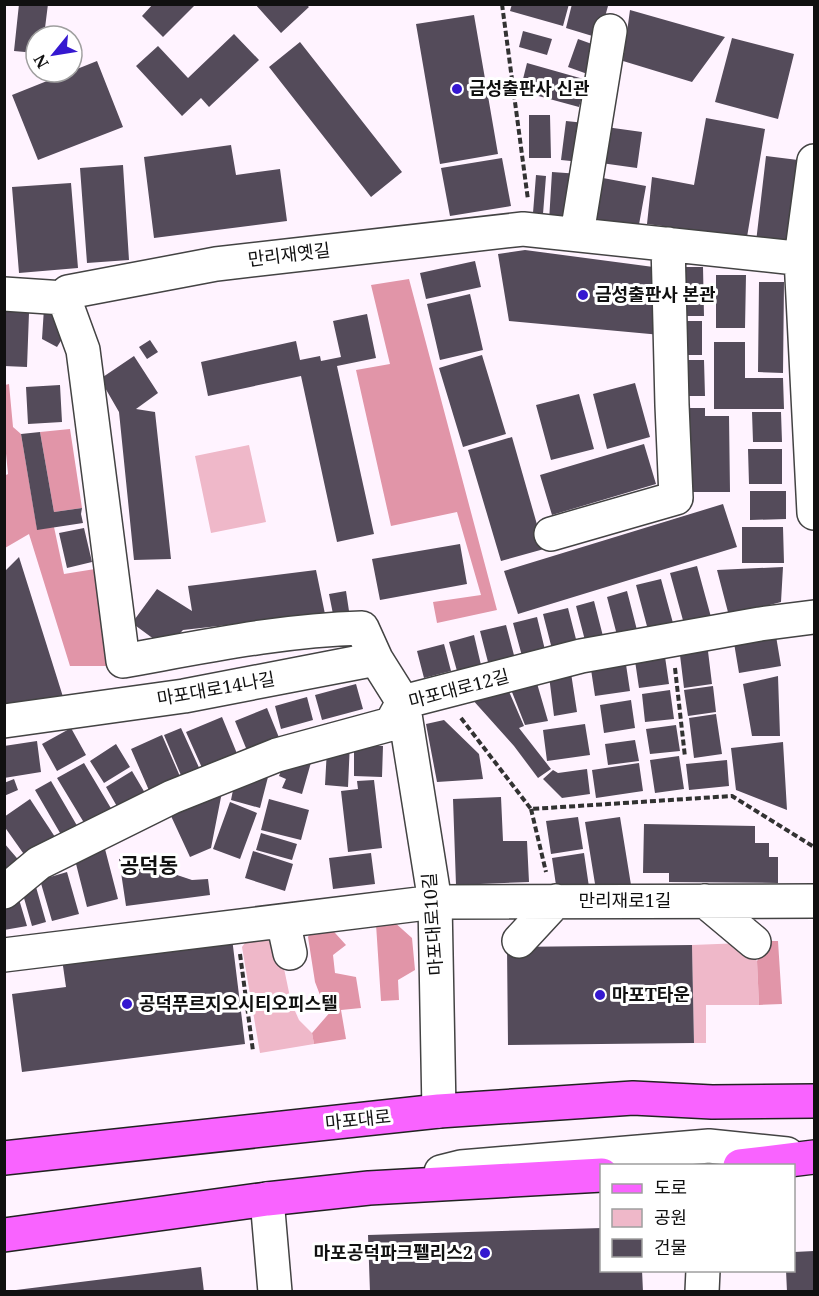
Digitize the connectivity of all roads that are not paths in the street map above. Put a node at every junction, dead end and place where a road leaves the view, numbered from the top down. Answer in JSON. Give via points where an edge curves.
{"nodes":[{"id":1,"x":610,"y":31,"type":"dead end"},
{"id":2,"x":814,"y":161,"type":"edge"},
{"id":3,"x":577,"y":234,"type":"junction"},
{"id":4,"x":668,"y":244,"type":"junction"},
{"id":5,"x":808,"y":259,"type":"edge"},
{"id":6,"x":4,"y":294,"type":"edge"},
{"id":7,"x":64,"y":298,"type":"junction"},
{"id":8,"x":814,"y":513,"type":"edge"},
{"id":9,"x":551,"y":534,"type":"dead end"},
{"id":10,"x":814,"y":617,"type":"edge"},
{"id":11,"x":376,"y":658,"type":"junction"},
{"id":12,"x":403,"y":702,"type":"junction"},
{"id":13,"x":4,"y":721,"type":"edge"},
{"id":14,"x":4,"y":892,"type":"edge"},
{"id":15,"x":554,"y":901,"type":"junction"},
{"id":16,"x":705,"y":901,"type":"junction"},
{"id":17,"x":814,"y":901,"type":"edge"},
{"id":18,"x":435,"y":902,"type":"junction"},
{"id":19,"x":283,"y":921,"type":"junction"},
{"id":20,"x":519,"y":941,"type":"dead end"},
{"id":21,"x":754,"y":942,"type":"dead end"},
{"id":22,"x":290,"y":953,"type":"dead end"},
{"id":23,"x":4,"y":955,"type":"edge"},
{"id":24,"x":814,"y":1101,"type":"edge"},
{"id":25,"x":712,"y":1102,"type":"junction"},
{"id":26,"x":439,"y":1111,"type":"junction"},
{"id":27,"x":708,"y":1156,"type":"edge"},
{"id":28,"x":814,"y":1157,"type":"edge"},
{"id":29,"x":4,"y":1158,"type":"edge"},
{"id":30,"x":756,"y":1164,"type":"edge"},
{"id":31,"x":600,"y":1175,"type":"edge"},
{"id":32,"x":369,"y":1188,"type":"junction"},
{"id":33,"x":267,"y":1199,"type":"junction"},
{"id":34,"x":4,"y":1235,"type":"edge"},
{"id":35,"x":703,"y":1272,"type":"edge"},
{"id":36,"x":275,"y":1292,"type":"edge"},
{"id":37,"x":702,"y":1292,"type":"edge"}],
"edges":[{"from":1,"to":3,"type":"street"},
{"from":2,"to":5,"type":"street"},
{"from":3,"to":4,"type":"street","name":"만리재옛길"},
{"from":3,"to":7,"type":"street","name":"만리재옛길","via":[[523,229],[216,264],[68,292]]},
{"from":4,"to":5,"type":"street","name":"만리재옛길"},
{"from":4,"to":9,"type":"street","via":[[676,498]]},
{"from":5,"to":8,"type":"street"},
{"from":6,"to":7,"type":"street","name":"만리재옛길"},
{"from":7,"to":11,"type":"street","via":[[83,350],[92,514],[123,661],[295,633],[362,628]]},
{"from":10,"to":12,"type":"street","name":"마포대로12길","via":[[581,656]]},
{"from":11,"to":12,"type":"street"},
{"from":11,"to":13,"type":"street","name":"마포대로14나길","via":[[184,696]]},
{"from":12,"to":14,"type":"street","name":"마포대로12길","via":[[391,724],[277,755],[172,797],[39,863]]},
{"from":12,"to":18,"type":"street","name":"마포대로10길"},
{"from":15,"to":16,"type":"street","name":"만리재로1길"},
{"from":15,"to":18,"type":"street","name":"만리재로1길"},
{"from":15,"to":20,"type":"street"},
{"from":16,"to":17,"type":"street","name":"만리재로1길"},
{"from":16,"to":21,"type":"street"},
{"from":18,"to":19,"type":"street","name":"만리재로1길"},
{"from":18,"to":26,"type":"street","name":"마포대로10길"},
{"from":19,"to":22,"type":"street"},
{"from":19,"to":23,"type":"street","name":"만리재로1길"},
{"from":24,"to":25,"type":"main road","name":"마포대로"},
{"from":25,"to":26,"type":"main road","name":"마포대로","via":[[633,1098]]},
{"from":25,"to":27,"type":"street"},
{"from":26,"to":29,"type":"main road","name":"마포대로"},
{"from":27,"to":28,"type":"street"},
{"from":27,"to":32,"type":"street","via":[[461,1167]]},
{"from":28,"to":30,"type":"main road"},
{"from":31,"to":32,"type":"main road"},
{"from":32,"to":33,"type":"main road"},
{"from":33,"to":34,"type":"main road"},
{"from":33,"to":36,"type":"street"},
{"from":35,"to":37,"type":"street"}]}
